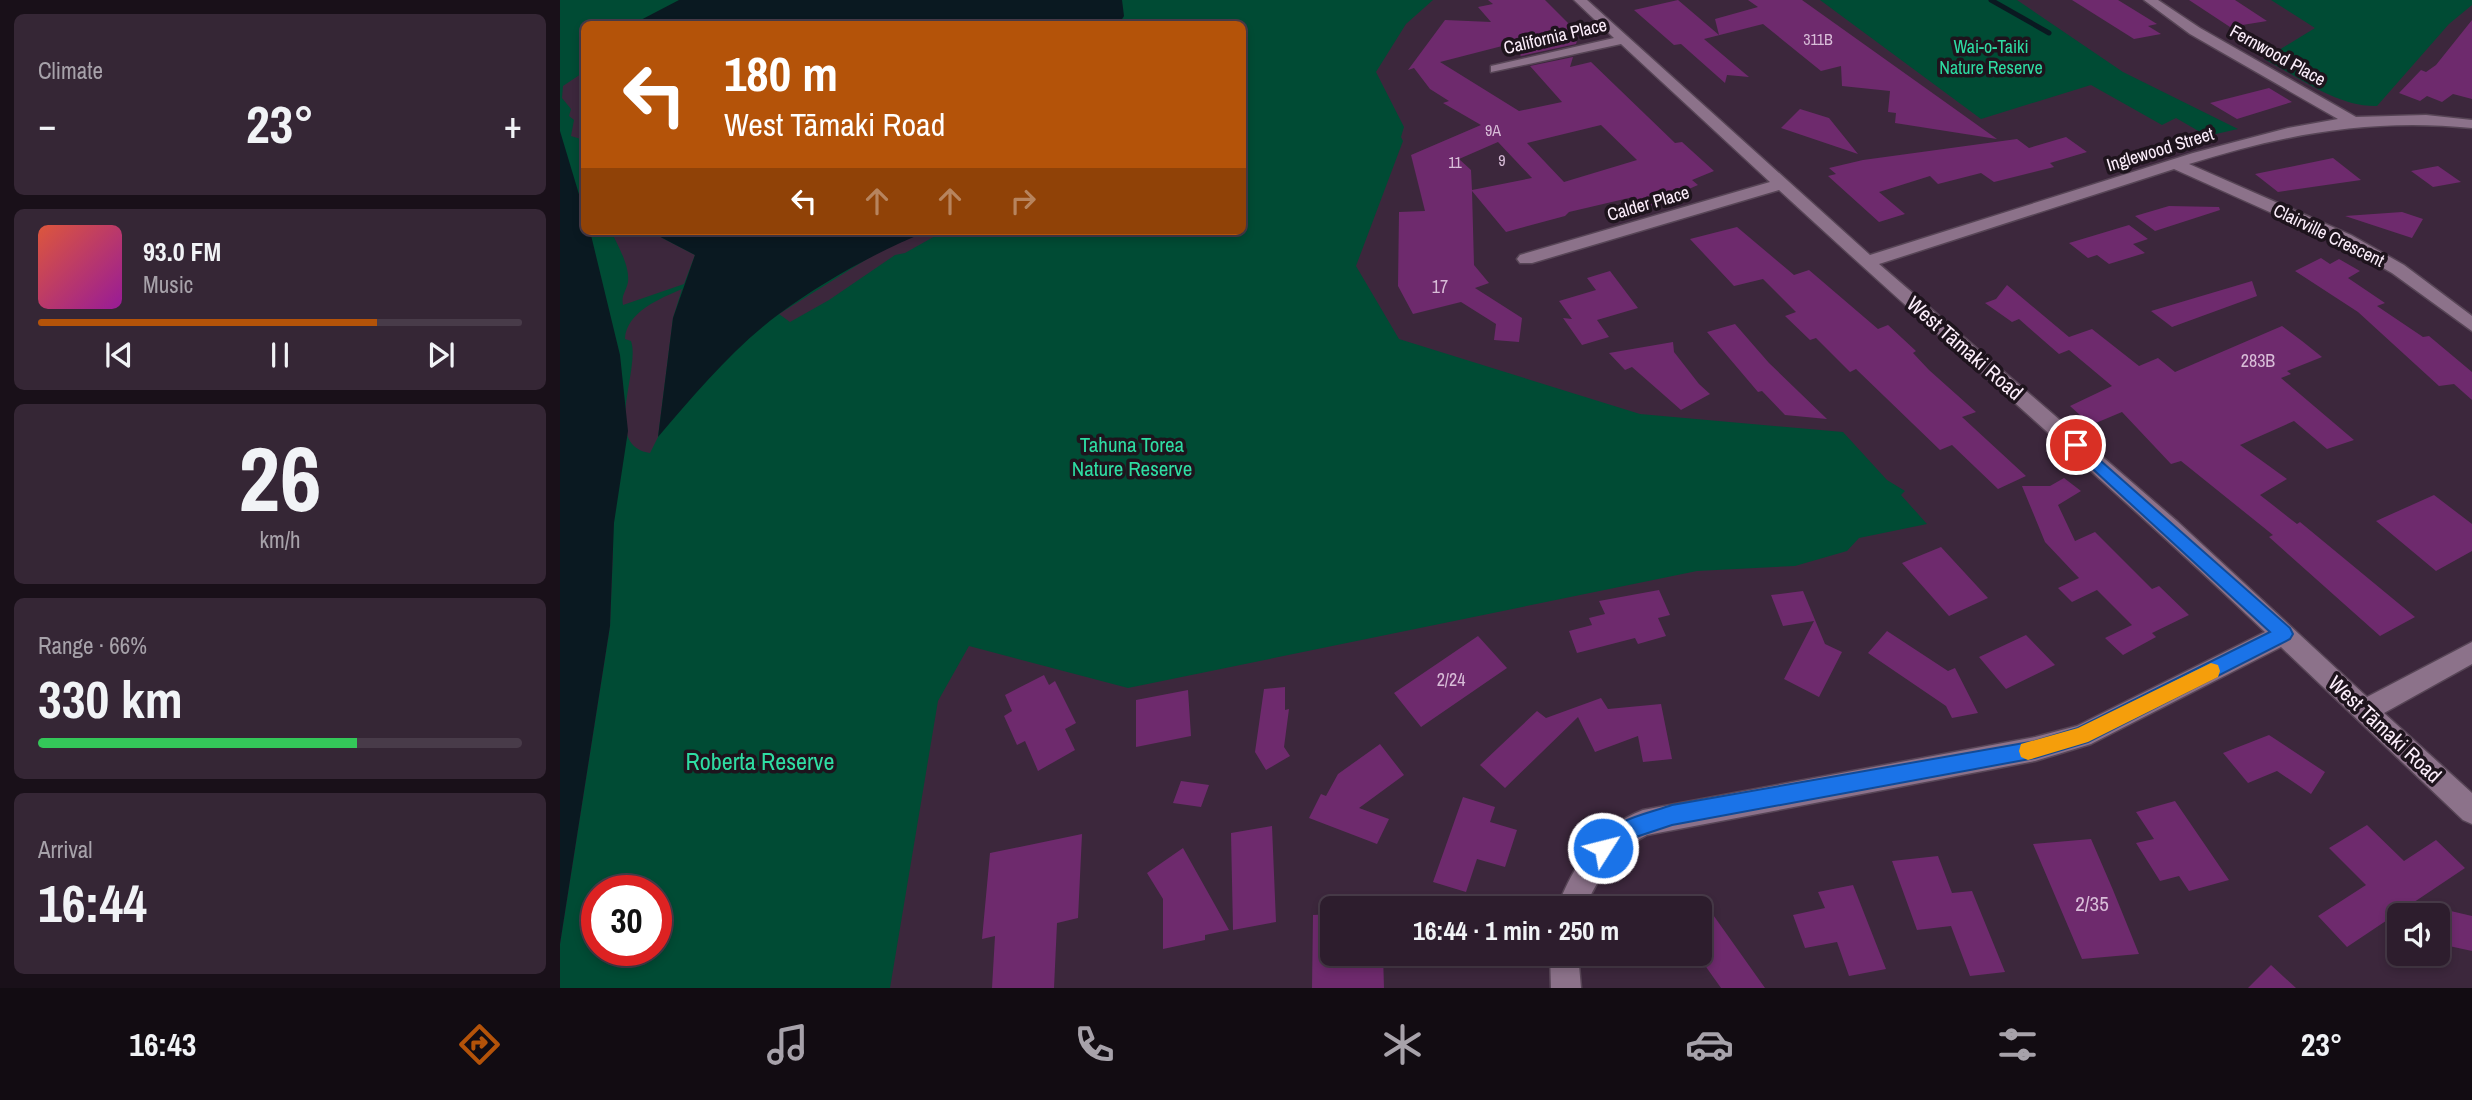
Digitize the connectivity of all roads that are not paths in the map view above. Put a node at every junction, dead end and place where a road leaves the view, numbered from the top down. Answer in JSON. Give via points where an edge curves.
{"nodes":[{"id":1,"x":1580,"y":0,"type":"edge"},
{"id":2,"x":2150,"y":0,"type":"edge"},
{"id":3,"x":1623,"y":40,"type":"junction"},
{"id":4,"x":1496,"y":69,"type":"dead end"},
{"id":5,"x":2352,"y":121,"type":"junction"},
{"id":6,"x":2472,"y":124,"type":"edge"},
{"id":7,"x":2175,"y":164,"type":"junction"},
{"id":8,"x":1782,"y":184,"type":"junction"},
{"id":9,"x":1526,"y":258,"type":"dead end"},
{"id":10,"x":1867,"y":262,"type":"junction"},
{"id":11,"x":2472,"y":325,"type":"edge"},
{"id":12,"x":2284,"y":634,"type":"junction"},
{"id":13,"x":2472,"y":652,"type":"edge"},
{"id":14,"x":2366,"y":710,"type":"junction"},
{"id":15,"x":2472,"y":811,"type":"edge"},
{"id":16,"x":1576,"y":896,"type":"edge"},
{"id":17,"x":1565,"y":966,"type":"edge"},
{"id":18,"x":1566,"y":988,"type":"edge"}],
"edges":[{"from":1,"to":3,"type":"street","name":"West Tāmaki Road"},
{"from":2,"to":5,"type":"street","name":"Fernwood Place"},
{"from":3,"to":4,"type":"street","name":"California Place"},
{"from":3,"to":8,"type":"street","name":"West Tāmaki Road"},
{"from":5,"to":6,"type":"street","name":"Inglewood Street","via":[[2410,118]]},
{"from":5,"to":7,"type":"street","name":"Inglewood Street","via":[[2257,140]]},
{"from":7,"to":10,"type":"street","name":"Inglewood Street"},
{"from":7,"to":11,"type":"street","name":"Clairville Crescent","via":[[2345,239],[2398,269]]},
{"from":8,"to":9,"type":"street","name":"Calder Place"},
{"from":8,"to":10,"type":"street","name":"West Tāmaki Road"},
{"from":10,"to":12,"type":"street","name":"West Tāmaki Road"},
{"from":12,"to":14,"type":"street","name":"West Tāmaki Road"},
{"from":12,"to":16,"type":"street","via":[[2081,736],[2035,750],[1643,823],[1603,848]]},
{"from":13,"to":14,"type":"street"},
{"from":14,"to":15,"type":"street","name":"West Tāmaki Road"},
{"from":17,"to":18,"type":"street"}]}
